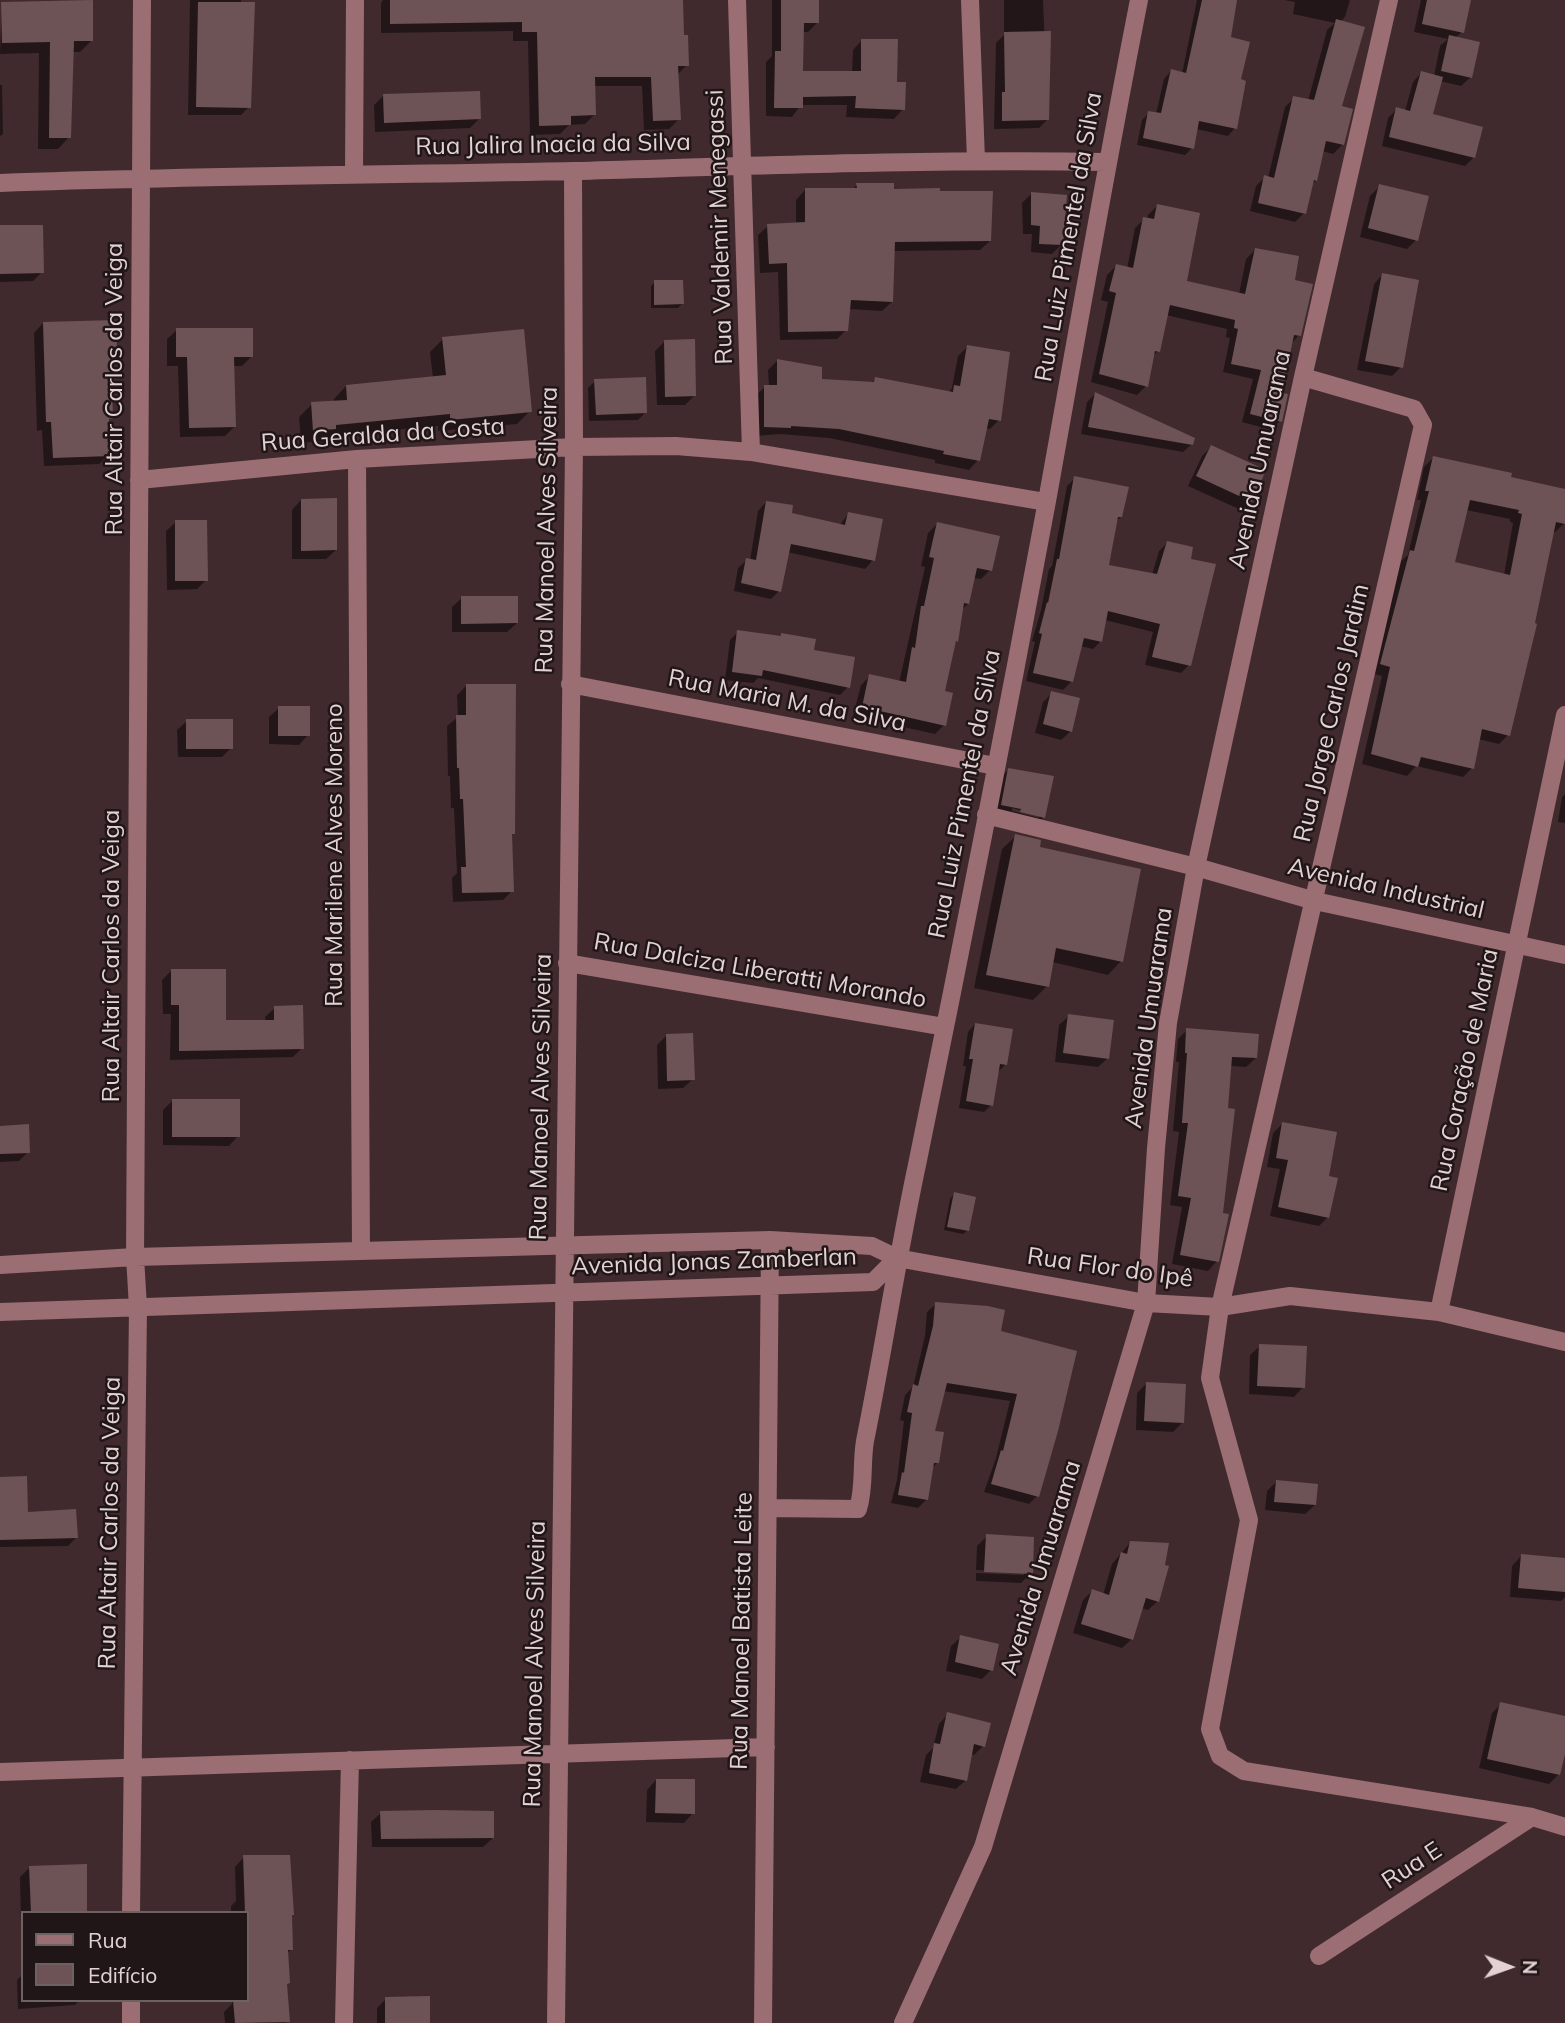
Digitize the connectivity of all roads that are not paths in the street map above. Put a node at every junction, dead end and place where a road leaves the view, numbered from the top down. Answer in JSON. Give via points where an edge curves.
{"nodes":[{"id":1,"x":142,"y":0,"type":"edge"},
{"id":2,"x":355,"y":0,"type":"edge"},
{"id":3,"x":737,"y":0,"type":"edge"},
{"id":4,"x":970,"y":0,"type":"edge"},
{"id":5,"x":1139,"y":0,"type":"edge"},
{"id":6,"x":1390,"y":0,"type":"edge"},
{"id":7,"x":976,"y":160,"type":"junction"},
{"id":8,"x":1107,"y":162,"type":"junction"},
{"id":9,"x":743,"y":164,"type":"junction"},
{"id":10,"x":573,"y":171,"type":"junction"},
{"id":11,"x":354,"y":174,"type":"junction"},
{"id":12,"x":141,"y":178,"type":"junction"},
{"id":13,"x":0,"y":183,"type":"edge"},
{"id":14,"x":1303,"y":377,"type":"junction"},
{"id":15,"x":574,"y":447,"type":"junction"},
{"id":16,"x":751,"y":452,"type":"junction"},
{"id":17,"x":357,"y":459,"type":"junction"},
{"id":18,"x":139,"y":480,"type":"junction"},
{"id":19,"x":1046,"y":502,"type":"junction"},
{"id":20,"x":570,"y":684,"type":"junction"},
{"id":21,"x":1565,"y":715,"type":"edge"},
{"id":22,"x":996,"y":766,"type":"junction"},
{"id":23,"x":986,"y":815,"type":"junction"},
{"id":24,"x":1196,"y":867,"type":"junction"},
{"id":25,"x":1315,"y":901,"type":"junction"},
{"id":26,"x":1517,"y":944,"type":"junction"},
{"id":27,"x":1565,"y":955,"type":"edge"},
{"id":28,"x":567,"y":963,"type":"junction"},
{"id":29,"x":945,"y":1027,"type":"junction"},
{"id":30,"x":770,"y":1240,"type":"junction"},
{"id":31,"x":564,"y":1245,"type":"junction"},
{"id":32,"x":361,"y":1251,"type":"junction"},
{"id":33,"x":135,"y":1256,"type":"junction"},
{"id":34,"x":897,"y":1258,"type":"junction"},
{"id":35,"x":0,"y":1265,"type":"edge"},
{"id":36,"x":771,"y":1287,"type":"junction"},
{"id":37,"x":564,"y":1291,"type":"junction"},
{"id":38,"x":1146,"y":1303,"type":"junction"},
{"id":39,"x":138,"y":1307,"type":"junction"},
{"id":40,"x":1220,"y":1307,"type":"junction"},
{"id":41,"x":0,"y":1312,"type":"edge"},
{"id":42,"x":1439,"y":1312,"type":"junction"},
{"id":43,"x":1565,"y":1342,"type":"edge"},
{"id":44,"x":768,"y":1508,"type":"junction"},
{"id":45,"x":766,"y":1747,"type":"junction"},
{"id":46,"x":559,"y":1753,"type":"junction"},
{"id":47,"x":350,"y":1760,"type":"junction"},
{"id":48,"x":132,"y":1768,"type":"junction"},
{"id":49,"x":0,"y":1772,"type":"edge"},
{"id":50,"x":1532,"y":1817,"type":"junction"},
{"id":51,"x":1565,"y":1827,"type":"edge"},
{"id":52,"x":131,"y":1911,"type":"edge"},
{"id":53,"x":1319,"y":1956,"type":"dead end"},
{"id":54,"x":131,"y":2002,"type":"edge"},
{"id":55,"x":131,"y":2023,"type":"edge"},
{"id":56,"x":344,"y":2023,"type":"edge"},
{"id":57,"x":556,"y":2023,"type":"edge"},
{"id":58,"x":763,"y":2023,"type":"edge"},
{"id":59,"x":903,"y":2023,"type":"edge"}],
"edges":[{"from":1,"to":12,"type":"street","name":"Rua Altair Carlos da Veiga"},
{"from":2,"to":11,"type":"street"},
{"from":3,"to":9,"type":"street","name":"Rua Valdemir Menegassi"},
{"from":4,"to":7,"type":"street"},
{"from":5,"to":8,"type":"street","name":"Rua Luiz Pimentel da Silva"},
{"from":6,"to":14,"type":"street","name":"Avenida Umuarama"},
{"from":7,"to":8,"type":"street","name":"Rua Jalira Inacia da Silva"},
{"from":7,"to":9,"type":"street","name":"Rua Jalira Inacia da Silva"},
{"from":8,"to":19,"type":"street","name":"Rua Luiz Pimentel da Silva"},
{"from":9,"to":10,"type":"street","name":"Rua Jalira Inacia da Silva"},
{"from":9,"to":16,"type":"street","name":"Rua Valdemir Menegassi"},
{"from":10,"to":11,"type":"street","name":"Rua Jalira Inacia da Silva"},
{"from":10,"to":15,"type":"street","name":"Rua Manoel Alves Silveira"},
{"from":11,"to":12,"type":"street","name":"Rua Jalira Inacia da Silva"},
{"from":12,"to":13,"type":"street","name":"Rua Jalira Inacia da Silva"},
{"from":12,"to":18,"type":"street","name":"Rua Altair Carlos da Veiga"},
{"from":14,"to":24,"type":"street","name":"Avenida Umuarama"},
{"from":14,"to":25,"type":"street","name":"Rua Jorge Carlos Jardim","via":[[1414,408],[1423,425]]},
{"from":15,"to":16,"type":"street","name":"Rua Geralda da Costa","via":[[676,446]]},
{"from":15,"to":17,"type":"street","name":"Rua Geralda da Costa"},
{"from":15,"to":20,"type":"street","name":"Rua Manoel Alves Silveira"},
{"from":16,"to":19,"type":"street","name":"Rua Geralda da Costa"},
{"from":17,"to":18,"type":"street","name":"Rua Geralda da Costa"},
{"from":17,"to":32,"type":"street","name":"Rua Marilene Alves Moreno"},
{"from":18,"to":33,"type":"street","name":"Rua Altair Carlos da Veiga"},
{"from":19,"to":22,"type":"street","name":"Rua Luiz Pimentel da Silva"},
{"from":20,"to":22,"type":"street","name":"Rua Maria M. da Silva"},
{"from":20,"to":28,"type":"street","name":"Rua Manoel Alves Silveira"},
{"from":21,"to":26,"type":"street","name":"Rua Coração de Maria"},
{"from":22,"to":23,"type":"street","name":"Rua Luiz Pimentel da Silva"},
{"from":23,"to":24,"type":"street","name":"Avenida Industrial"},
{"from":23,"to":29,"type":"street","name":"Rua Luiz Pimentel da Silva"},
{"from":24,"to":25,"type":"street","name":"Avenida Industrial"},
{"from":24,"to":38,"type":"street","name":"Avenida Umuarama","via":[[1168,1023]]},
{"from":25,"to":26,"type":"street","name":"Avenida Industrial"},
{"from":25,"to":40,"type":"street","name":"Rua Jorge Carlos Jardim"},
{"from":26,"to":27,"type":"street","name":"Avenida Industrial"},
{"from":26,"to":42,"type":"street","name":"Rua Coração de Maria"},
{"from":28,"to":29,"type":"street","name":"Rua Dalciza Liberatti Morando"},
{"from":28,"to":31,"type":"street","name":"Rua Manoel Alves Silveira"},
{"from":29,"to":34,"type":"street","name":"Rua Luiz Pimentel da Silva"},
{"from":30,"to":31,"type":"street","name":"Avenida Jonas Zamberlan"},
{"from":30,"to":34,"type":"street","name":"Avenida Jonas Zamberlan","via":[[872,1246]]},
{"from":30,"to":36,"type":"street","name":"Rua Manoel Batista Leite"},
{"from":31,"to":32,"type":"street","name":"Avenida Jonas Zamberlan"},
{"from":31,"to":37,"type":"street","name":"Rua Manoel Alves Silveira"},
{"from":32,"to":33,"type":"street","name":"Avenida Jonas Zamberlan"},
{"from":33,"to":35,"type":"street","name":"Avenida Jonas Zamberlan"},
{"from":33,"to":39,"type":"street","name":"Rua Altair Carlos da Veiga"},
{"from":34,"to":36,"type":"street","name":"Avenida Jonas Zamberlan","via":[[873,1282]]},
{"from":34,"to":38,"type":"street","name":"Rua Flor do Ipê"},
{"from":34,"to":44,"type":"street","name":"Rua Luiz Pimentel da Silva","via":[[863,1451],[863,1494],[858,1509]]},
{"from":36,"to":37,"type":"street","name":"Avenida Jonas Zamberlan"},
{"from":36,"to":44,"type":"street","name":"Rua Manoel Batista Leite"},
{"from":37,"to":39,"type":"street","name":"Avenida Jonas Zamberlan"},
{"from":37,"to":46,"type":"street","name":"Rua Manoel Alves Silveira"},
{"from":38,"to":40,"type":"street","name":"Rua Flor do Ipê"},
{"from":38,"to":59,"type":"street","name":"Avenida Umuarama","via":[[983,1847]]},
{"from":39,"to":41,"type":"street","name":"Avenida Jonas Zamberlan"},
{"from":39,"to":48,"type":"street","name":"Rua Altair Carlos da Veiga"},
{"from":40,"to":42,"type":"street","name":"Rua Flor do Ipê","via":[[1290,1296]]},
{"from":40,"to":50,"type":"street","name":"Rua Jorge Carlos Jardim","via":[[1210,1378],[1249,1520],[1210,1729],[1220,1756],[1244,1771]]},
{"from":42,"to":43,"type":"street","name":"Rua Flor do Ipê"},
{"from":44,"to":45,"type":"street","name":"Rua Manoel Batista Leite"},
{"from":45,"to":46,"type":"street"},
{"from":45,"to":58,"type":"street","name":"Rua Manoel Batista Leite"},
{"from":46,"to":47,"type":"street"},
{"from":46,"to":57,"type":"street","name":"Rua Manoel Alves Silveira"},
{"from":47,"to":48,"type":"street"},
{"from":47,"to":56,"type":"street"},
{"from":48,"to":49,"type":"street"},
{"from":48,"to":52,"type":"street","name":"Rua Altair Carlos da Veiga"},
{"from":50,"to":51,"type":"street","name":"Rua Jorge Carlos Jardim"},
{"from":50,"to":53,"type":"street","name":"Rua E"},
{"from":54,"to":55,"type":"street"}]}
